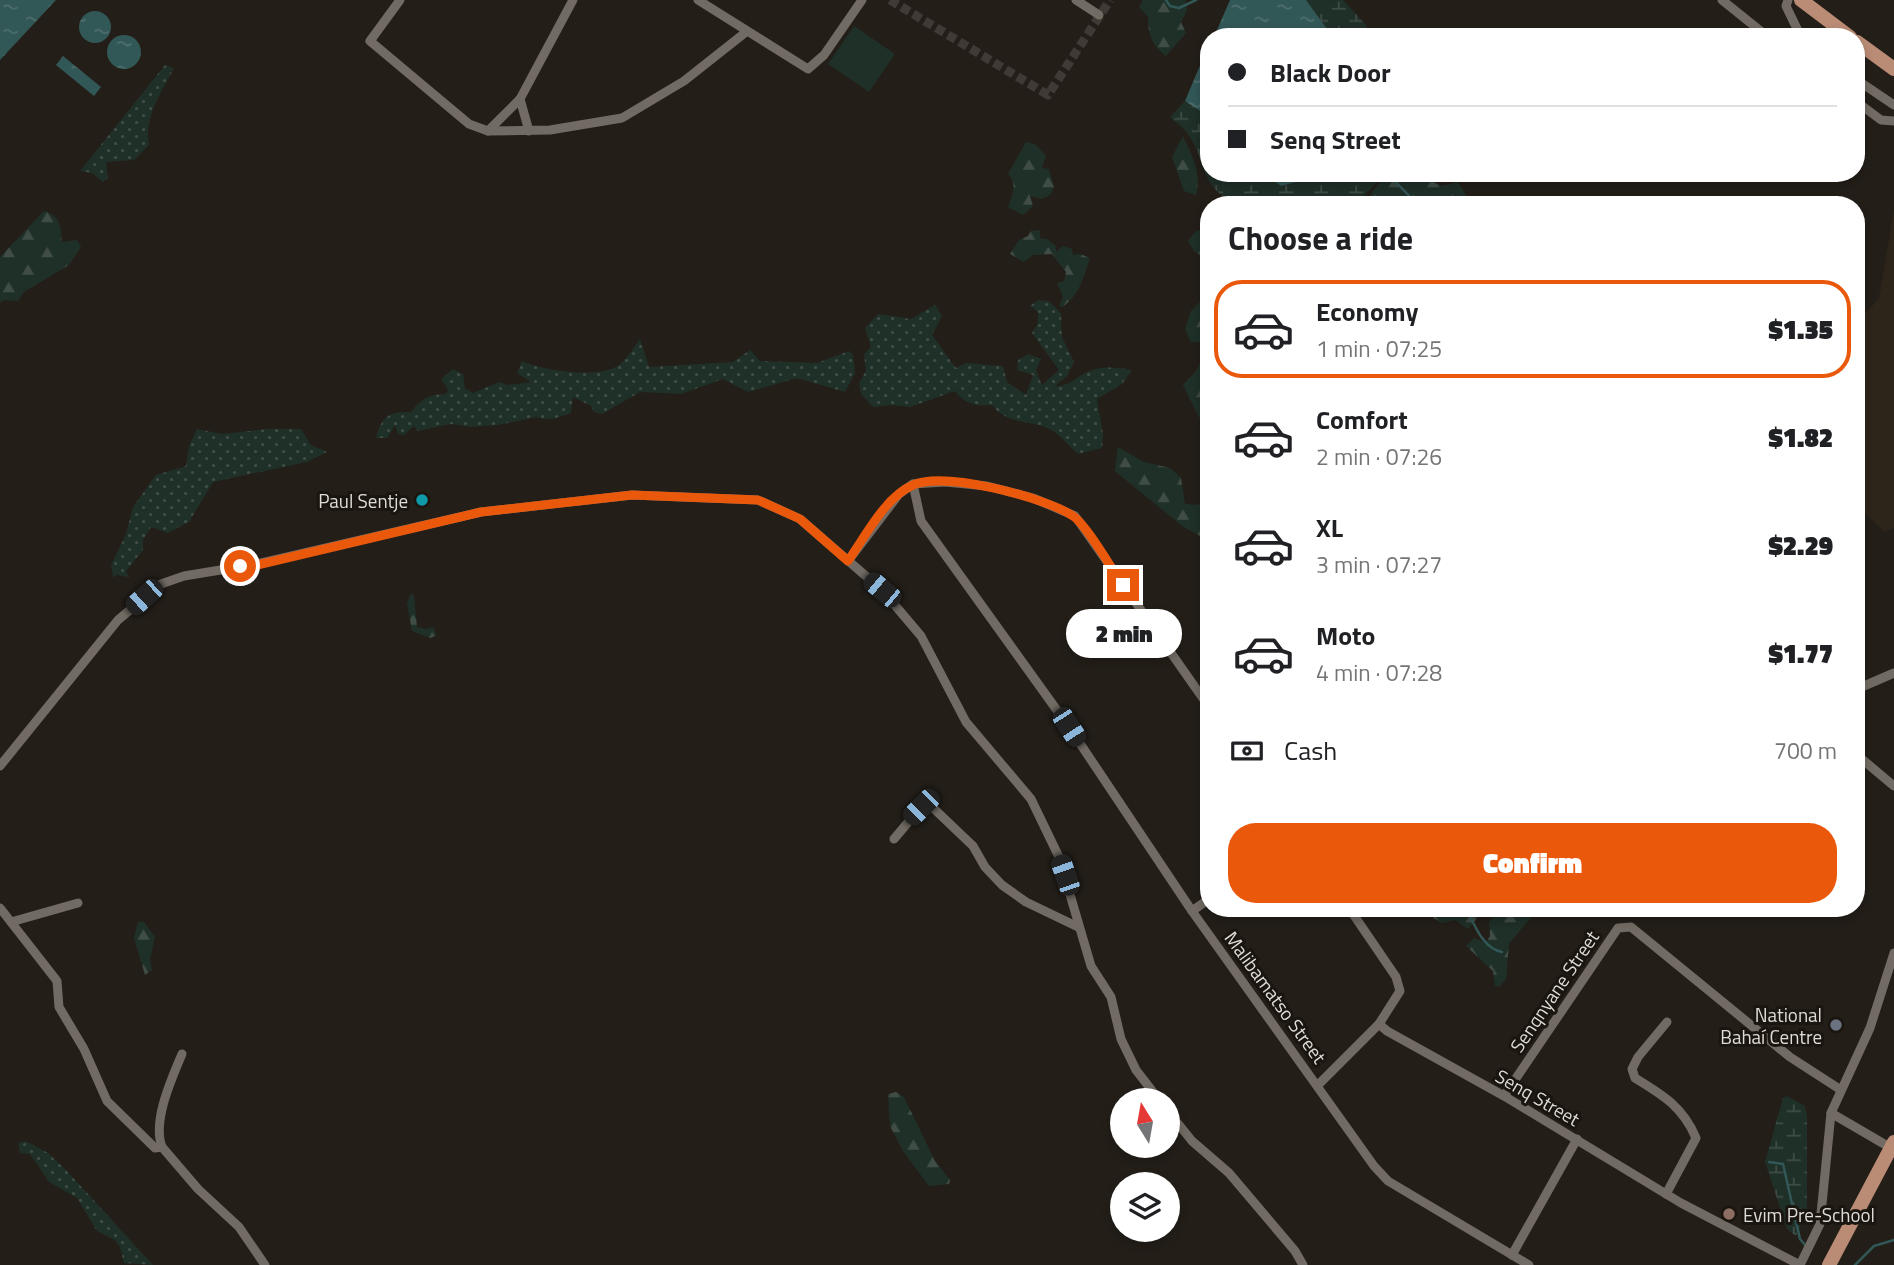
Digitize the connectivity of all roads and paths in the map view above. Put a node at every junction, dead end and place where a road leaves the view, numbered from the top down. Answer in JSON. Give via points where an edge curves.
{"nodes":[{"id":1,"x":400,"y":0,"type":"edge"},
{"id":2,"x":573,"y":0,"type":"edge"},
{"id":3,"x":698,"y":0,"type":"edge"},
{"id":4,"x":862,"y":0,"type":"edge"},
{"id":5,"x":1076,"y":0,"type":"edge"},
{"id":6,"x":1722,"y":0,"type":"edge"},
{"id":7,"x":1788,"y":0,"type":"edge"},
{"id":8,"x":1801,"y":0,"type":"edge"},
{"id":9,"x":1099,"y":15,"type":"dead end"},
{"id":10,"x":1757,"y":28,"type":"edge"},
{"id":11,"x":1797,"y":28,"type":"edge"},
{"id":12,"x":1838,"y":28,"type":"edge"},
{"id":13,"x":746,"y":32,"type":"junction"},
{"id":14,"x":1865,"y":48,"type":"edge"},
{"id":15,"x":1894,"y":69,"type":"edge"},
{"id":16,"x":1865,"y":85,"type":"edge"},
{"id":17,"x":520,"y":99,"type":"junction"},
{"id":18,"x":1894,"y":105,"type":"edge"},
{"id":19,"x":1865,"y":108,"type":"edge"},
{"id":20,"x":1894,"y":121,"type":"edge"},
{"id":21,"x":488,"y":131,"type":"junction"},
{"id":22,"x":529,"y":131,"type":"junction"},
{"id":23,"x":914,"y":484,"type":"junction"},
{"id":24,"x":848,"y":561,"type":"junction"},
{"id":25,"x":1894,"y":673,"type":"edge"},
{"id":26,"x":1865,"y":686,"type":"edge"},
{"id":27,"x":1200,"y":693,"type":"edge"},
{"id":28,"x":1865,"y":762,"type":"edge"},
{"id":29,"x":0,"y":766,"type":"edge"},
{"id":30,"x":1894,"y":786,"type":"edge"},
{"id":31,"x":894,"y":839,"type":"dead end"},
{"id":32,"x":78,"y":903,"type":"dead end"},
{"id":33,"x":1200,"y":905,"type":"edge"},
{"id":34,"x":0,"y":908,"type":"edge"},
{"id":35,"x":1192,"y":911,"type":"junction"},
{"id":36,"x":1355,"y":917,"type":"edge"},
{"id":37,"x":11,"y":922,"type":"junction"},
{"id":38,"x":1078,"y":927,"type":"junction"},
{"id":39,"x":1894,"y":953,"type":"edge"},
{"id":40,"x":1667,"y":1022,"type":"dead end"},
{"id":41,"x":1379,"y":1024,"type":"junction"},
{"id":42,"x":182,"y":1054,"type":"dead end"},
{"id":43,"x":1318,"y":1085,"type":"junction"},
{"id":44,"x":1150,"y":1088,"type":"edge"},
{"id":45,"x":1841,"y":1090,"type":"junction"},
{"id":46,"x":1504,"y":1097,"type":"junction"},
{"id":47,"x":1832,"y":1113,"type":"junction"},
{"id":48,"x":1180,"y":1126,"type":"edge"},
{"id":49,"x":1577,"y":1139,"type":"junction"},
{"id":50,"x":1893,"y":1145,"type":"edge"},
{"id":51,"x":162,"y":1147,"type":"junction"},
{"id":52,"x":1667,"y":1194,"type":"junction"},
{"id":53,"x":1512,"y":1255,"type":"junction"},
{"id":54,"x":265,"y":1265,"type":"edge"},
{"id":55,"x":1303,"y":1265,"type":"edge"},
{"id":56,"x":1529,"y":1265,"type":"edge"},
{"id":57,"x":1800,"y":1265,"type":"edge"},
{"id":58,"x":1829,"y":1265,"type":"edge"}],
"edges":[{"from":1,"to":21,"type":"street","via":[[370,41],[469,124]]},
{"from":2,"to":17,"type":"street"},
{"from":3,"to":13,"type":"street"},
{"from":4,"to":13,"type":"street","via":[[824,55],[808,69]]},
{"from":5,"to":9,"type":"street"},
{"from":6,"to":10,"type":"street"},
{"from":7,"to":11,"type":"street","via":[[1786,6]]},
{"from":8,"to":12,"type":"main road"},
{"from":13,"to":22,"type":"street","via":[[684,81],[622,118]]},
{"from":14,"to":15,"type":"main road"},
{"from":16,"to":18,"type":"street"},
{"from":17,"to":21,"type":"street"},
{"from":17,"to":22,"type":"street"},
{"from":19,"to":20,"type":"street","via":[[1881,120]]},
{"from":21,"to":22,"type":"street"},
{"from":23,"to":24,"type":"street","via":[[899,494]]},
{"from":23,"to":27,"type":"street","via":[[987,486],[1075,516]]},
{"from":23,"to":35,"type":"street","name":"Malibamatso Street","via":[[921,521],[1069,727]]},
{"from":24,"to":29,"type":"street","via":[[800,519],[758,500],[632,495],[481,512],[257,565],[184,576],[161,584],[118,620]]},
{"from":24,"to":38,"type":"street","via":[[882,590],[920,636],[966,722],[1031,799],[1059,856]]},
{"from":25,"to":26,"type":"street"},
{"from":28,"to":30,"type":"street"},
{"from":31,"to":38,"type":"street","via":[[921,807],[930,805],[973,846],[1002,885]]},
{"from":32,"to":37,"type":"street"},
{"from":33,"to":35,"type":"street"},
{"from":34,"to":37,"type":"street"},
{"from":35,"to":43,"type":"street","name":"Malibamatso Street"},
{"from":36,"to":41,"type":"street","via":[[1401,991]]},
{"from":37,"to":51,"type":"street","via":[[57,981],[59,1007],[107,1101],[155,1148]]},
{"from":38,"to":44,"type":"street","via":[[1090,966],[1111,997],[1121,1040]]},
{"from":39,"to":45,"type":"street","via":[[1870,1028]]},
{"from":40,"to":52,"type":"street","via":[[1632,1069],[1635,1078],[1669,1098],[1687,1118],[1696,1138]]},
{"from":41,"to":43,"type":"street"},
{"from":41,"to":46,"type":"street","name":"Senq Street"},
{"from":42,"to":51,"type":"street","via":[[165,1096],[158,1137]]},
{"from":43,"to":53,"type":"street","name":"Malibamatso Street","via":[[1388,1181]]},
{"from":45,"to":46,"type":"street","name":"Senqnyane Street","via":[[1790,1056],[1631,927],[1618,928]]},
{"from":45,"to":47,"type":"street"},
{"from":46,"to":49,"type":"street","name":"Senq Street"},
{"from":47,"to":50,"type":"street"},
{"from":47,"to":57,"type":"street","via":[[1820,1224]]},
{"from":48,"to":55,"type":"street","via":[[1229,1172]]},
{"from":49,"to":52,"type":"street","name":"Senq Street"},
{"from":49,"to":53,"type":"street"},
{"from":50,"to":58,"type":"main road"},
{"from":51,"to":54,"type":"street","via":[[239,1227]]},
{"from":52,"to":57,"type":"street","name":"Senq Street"},
{"from":53,"to":56,"type":"street","name":"Malibamatso Street"}]}
